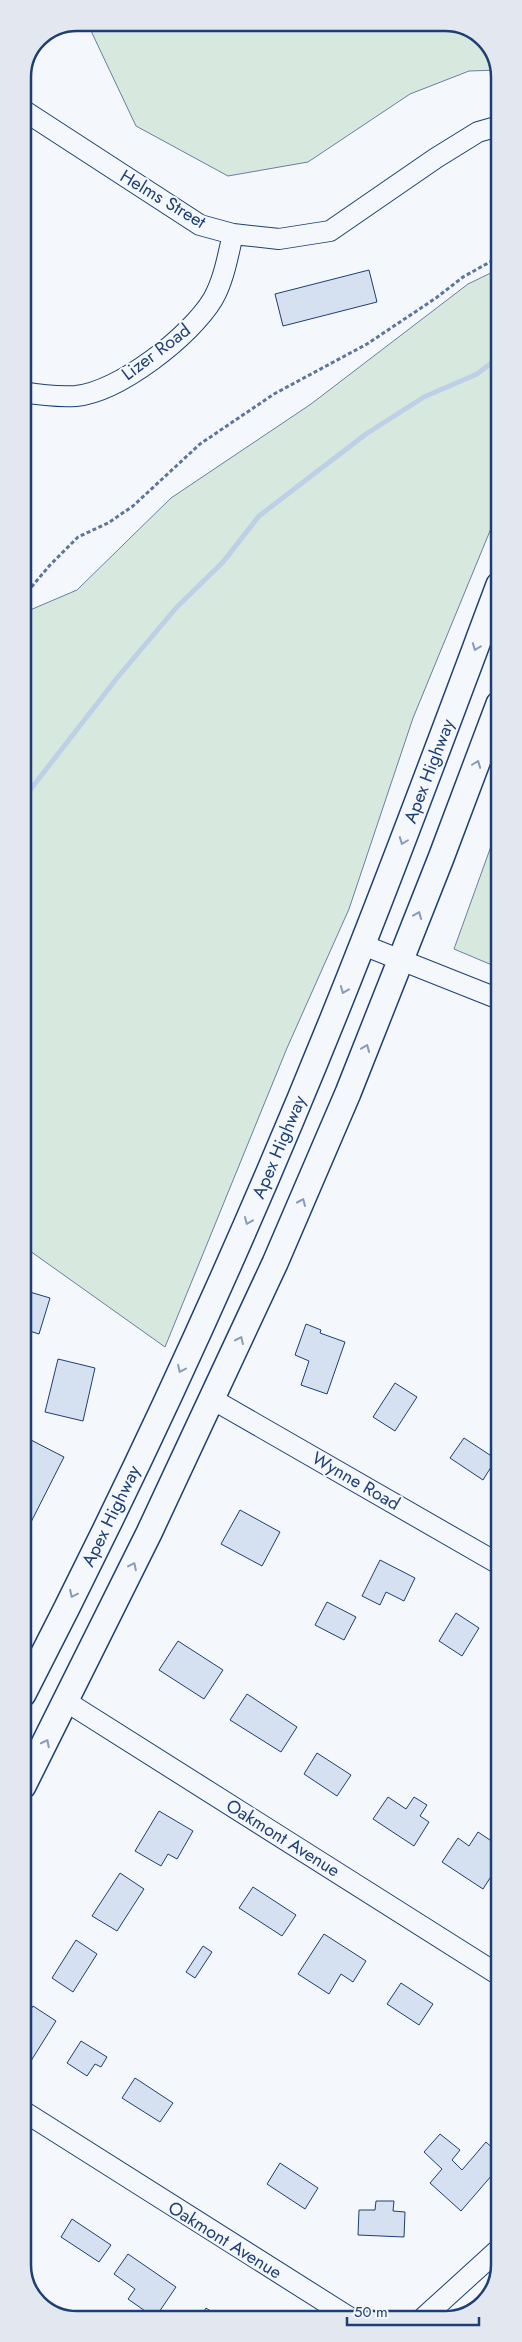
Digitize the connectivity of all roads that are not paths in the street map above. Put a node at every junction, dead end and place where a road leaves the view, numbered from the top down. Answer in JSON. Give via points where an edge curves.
{"nodes":[{"id":1,"x":31,"y":116,"type":"edge"},
{"id":2,"x":491,"y":128,"type":"edge"},
{"id":3,"x":233,"y":234,"type":"junction"},
{"id":4,"x":31,"y":393,"type":"edge"},
{"id":5,"x":491,"y":606,"type":"edge"},
{"id":6,"x":491,"y":725,"type":"edge"},
{"id":7,"x":363,"y":945,"type":"junction"},
{"id":8,"x":400,"y":961,"type":"junction"},
{"id":9,"x":491,"y":996,"type":"edge"},
{"id":10,"x":212,"y":1399,"type":"junction"},
{"id":11,"x":491,"y":1559,"type":"edge"},
{"id":12,"x":31,"y":1678,"type":"edge"},
{"id":13,"x":67,"y":1702,"type":"junction"},
{"id":14,"x":31,"y":1771,"type":"edge"},
{"id":15,"x":491,"y":1970,"type":"edge"},
{"id":16,"x":31,"y":2116,"type":"edge"},
{"id":17,"x":491,"y":2257,"type":"edge"},
{"id":18,"x":339,"y":2311,"type":"edge"},
{"id":19,"x":431,"y":2311,"type":"edge"}],
"edges":[{"from":1,"to":3,"type":"street","name":"Helms Street","via":[[200,225]]},
{"from":2,"to":3,"type":"street","name":"Helms Street","via":[[478,132],[436,158],[330,232],[279,239]]},
{"from":3,"to":4,"type":"street","name":"Lizer Road","via":[[213,299],[185,335],[110,386],[77,396]]},
{"from":5,"to":7,"type":"main road","name":"Apex Highway","one_way":true},
{"from":8,"to":6,"type":"main road","one_way":true},
{"from":7,"to":8,"type":"street"},
{"from":7,"to":12,"type":"main road","name":"Apex Highway","one_way":true,"via":[[234,1253]]},
{"from":8,"to":9,"type":"street"},
{"from":10,"to":8,"type":"main road","one_way":true,"via":[[316,1171]]},
{"from":10,"to":11,"type":"street","name":"Wynne Road"},
{"from":13,"to":10,"type":"main road","one_way":true},
{"from":14,"to":13,"type":"main road","one_way":true},
{"from":13,"to":15,"type":"street","name":"Oakmont Avenue"},
{"from":16,"to":18,"type":"street","name":"Oakmont Avenue"},
{"from":17,"to":19,"type":"street"}]}
